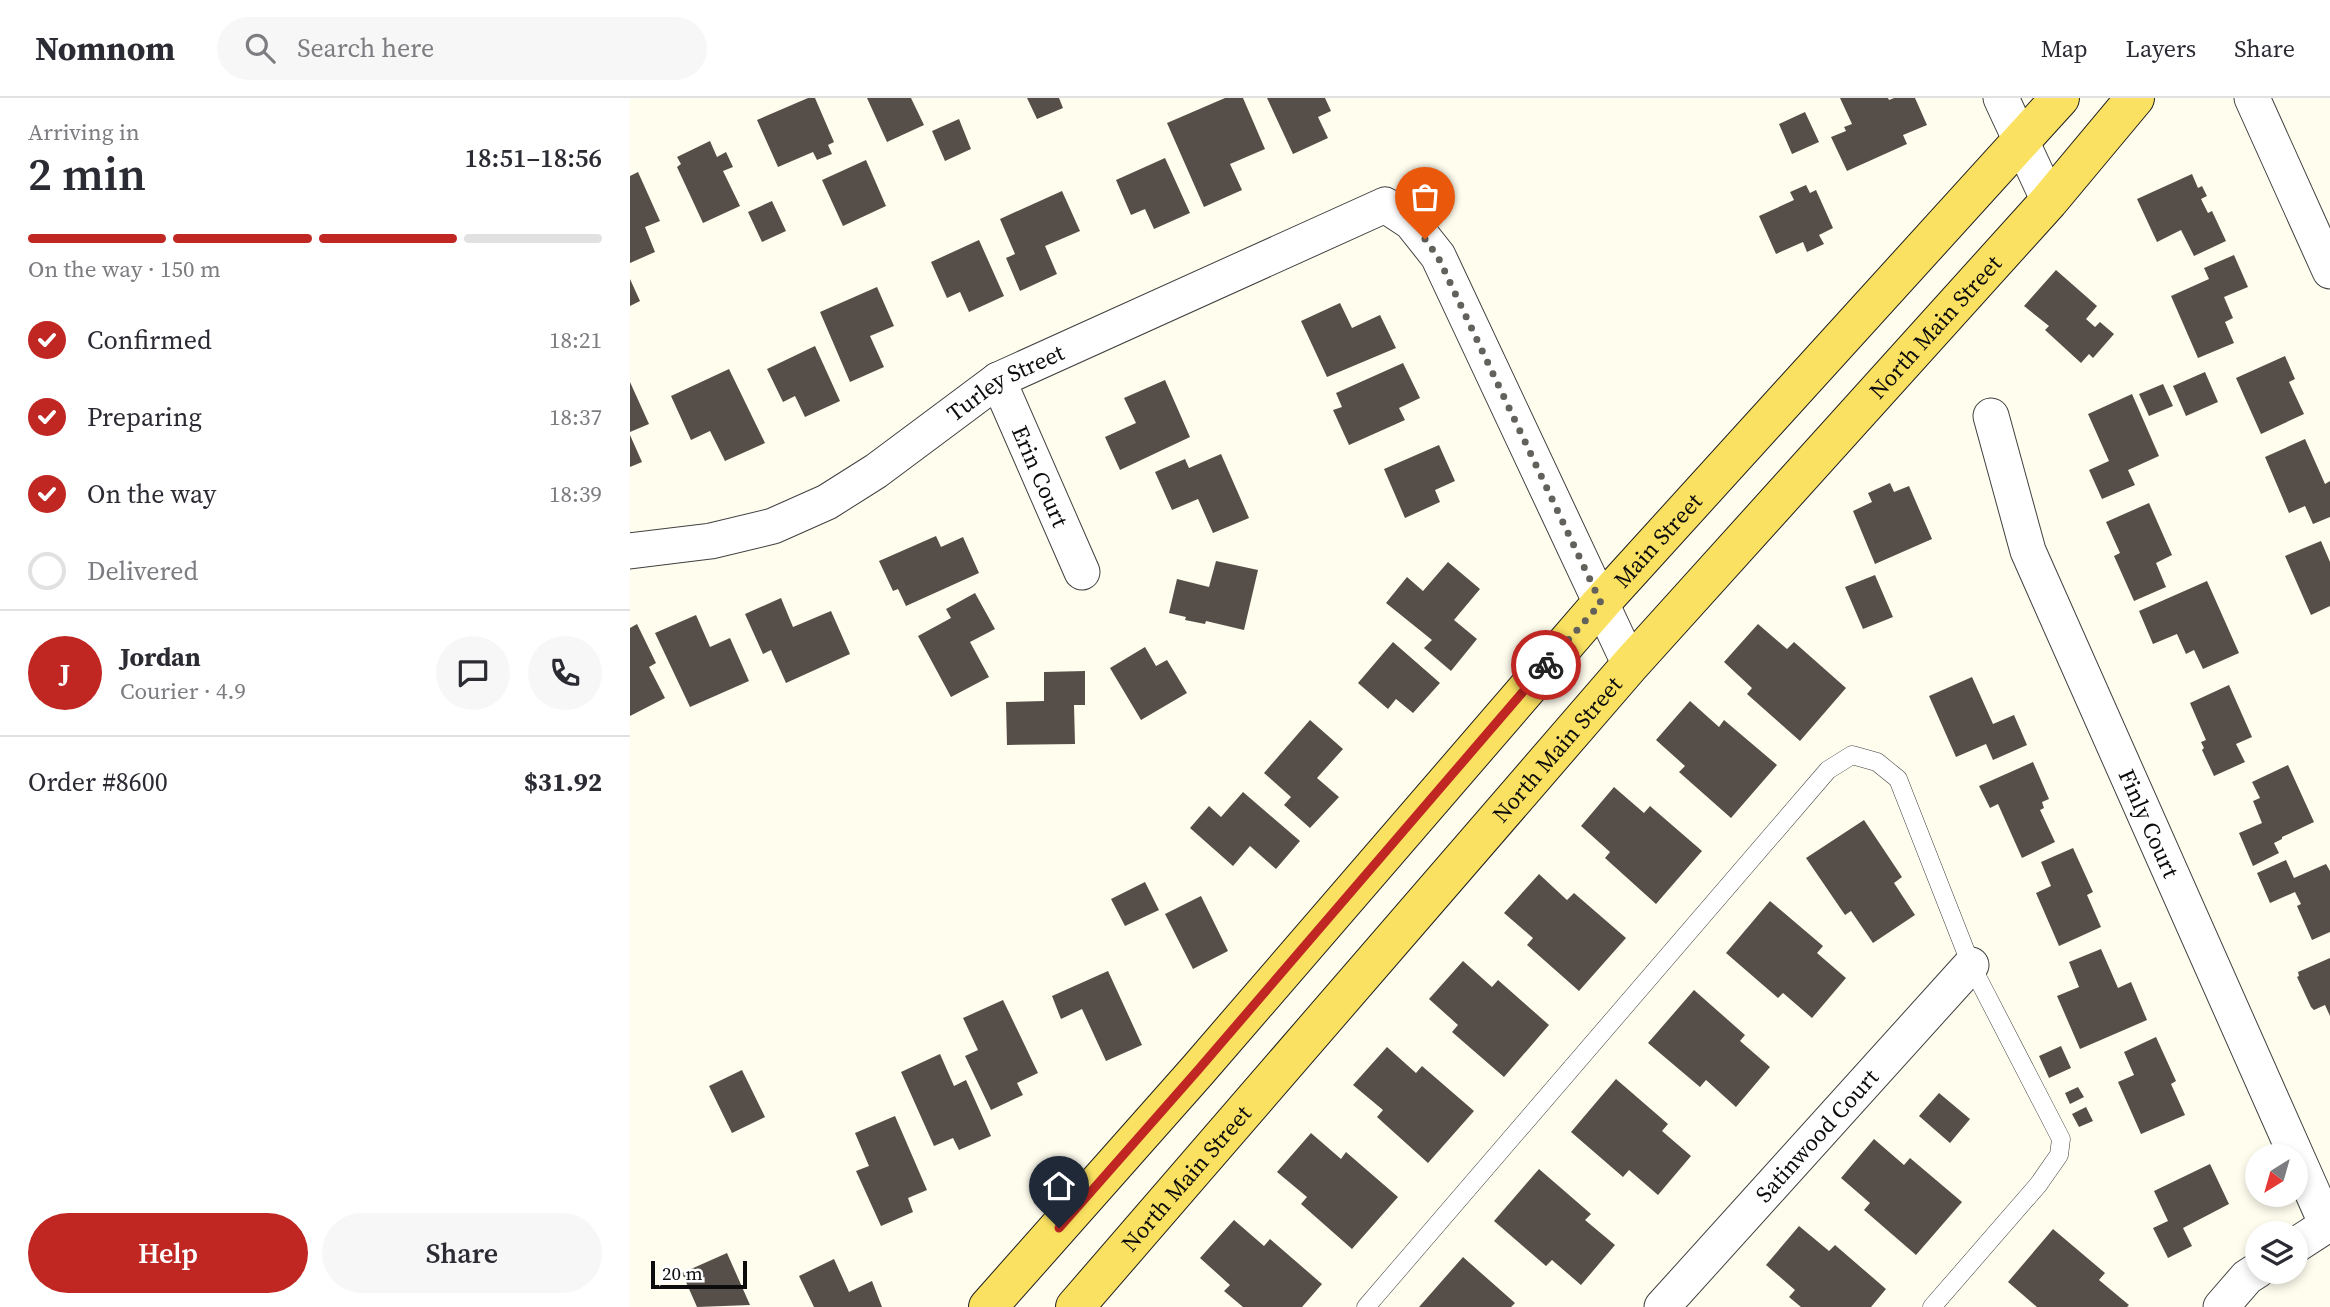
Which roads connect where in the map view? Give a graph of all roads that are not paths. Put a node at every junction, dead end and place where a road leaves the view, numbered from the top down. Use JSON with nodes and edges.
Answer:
{"nodes":[{"id":1,"x":2001,"y":98,"type":"edge"},
{"id":2,"x":2060,"y":98,"type":"edge"},
{"id":3,"x":2135,"y":98,"type":"edge"},
{"id":4,"x":2252,"y":98,"type":"edge"},
{"id":5,"x":2022,"y":142,"type":"junction"},
{"id":6,"x":2049,"y":201,"type":"junction"},
{"id":7,"x":2330,"y":271,"type":"edge"},
{"id":8,"x":998,"y":380,"type":"junction"},
{"id":9,"x":1991,"y":416,"type":"dead end"},
{"id":10,"x":630,"y":551,"type":"edge"},
{"id":11,"x":1082,"y":572,"type":"dead end"},
{"id":12,"x":1601,"y":603,"type":"junction"},
{"id":13,"x":1630,"y":665,"type":"junction"},
{"id":14,"x":1971,"y":965,"type":"junction"},
{"id":15,"x":2329,"y":1224,"type":"edge"},
{"id":16,"x":2308,"y":1237,"type":"edge"},
{"id":17,"x":2245,"y":1279,"type":"edge"},
{"id":18,"x":988,"y":1307,"type":"edge"},
{"id":19,"x":1076,"y":1307,"type":"edge"},
{"id":20,"x":1366,"y":1307,"type":"edge"},
{"id":21,"x":1662,"y":1307,"type":"edge"},
{"id":22,"x":1932,"y":1307,"type":"edge"},
{"id":23,"x":2221,"y":1307,"type":"edge"}],
"edges":[{"from":1,"to":5,"type":"street"},
{"from":2,"to":5,"type":"main road","name":"Main Street"},
{"from":3,"to":6,"type":"main road"},
{"from":4,"to":7,"type":"street"},
{"from":5,"to":6,"type":"street"},
{"from":5,"to":12,"type":"main road","name":"Main Street"},
{"from":6,"to":13,"type":"main road","name":"North Main Street"},
{"from":8,"to":10,"type":"street","name":"Turley Street"},
{"from":8,"to":11,"type":"street","name":"Erin Court"},
{"from":8,"to":12,"type":"street","name":"Turley Street"},
{"from":9,"to":15,"type":"street","name":"Finly Court"},
{"from":12,"to":13,"type":"street"},
{"from":12,"to":18,"type":"main road","name":"Main Street"},
{"from":13,"to":19,"type":"main road","name":"North Main Street"},
{"from":14,"to":20,"type":"lane"},
{"from":14,"to":21,"type":"street","name":"Satinwood Court"},
{"from":14,"to":22,"type":"lane"},
{"from":15,"to":16,"type":"street"},
{"from":17,"to":23,"type":"street"}]}
